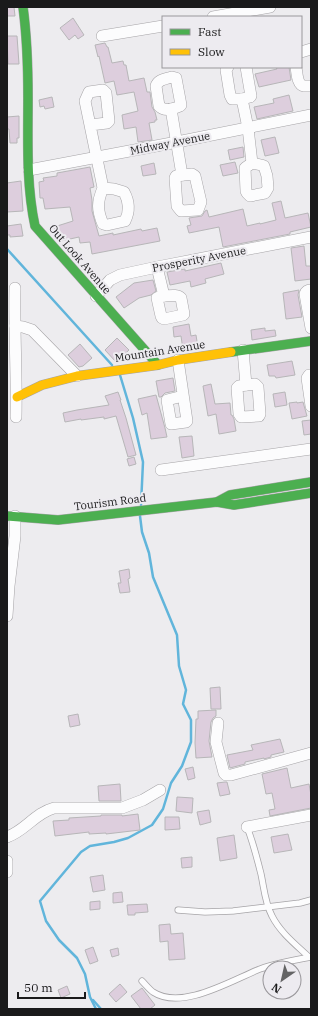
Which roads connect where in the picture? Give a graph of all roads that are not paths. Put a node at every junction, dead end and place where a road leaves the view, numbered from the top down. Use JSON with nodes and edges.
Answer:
{"nodes":[{"id":1,"x":23,"y":7,"type":"edge"},
{"id":2,"x":270,"y":7,"type":"edge"},
{"id":3,"x":219,"y":16,"type":"edge"},
{"id":4,"x":162,"y":26,"type":"edge"},
{"id":5,"x":102,"y":36,"type":"dead end"},
{"id":6,"x":227,"y":68,"type":"edge"},
{"id":7,"x":246,"y":68,"type":"edge"},
{"id":8,"x":296,"y":68,"type":"edge"},
{"id":9,"x":311,"y":86,"type":"edge"},
{"id":10,"x":242,"y":99,"type":"junction"},
{"id":11,"x":171,"y":109,"type":"dead end"},
{"id":12,"x":311,"y":115,"type":"edge"},
{"id":13,"x":90,"y":125,"type":"junction"},
{"id":14,"x":248,"y":128,"type":"junction"},
{"id":15,"x":177,"y":142,"type":"junction"},
{"id":16,"x":96,"y":158,"type":"junction"},
{"id":17,"x":252,"y":163,"type":"dead end"},
{"id":18,"x":29,"y":170,"type":"junction"},
{"id":19,"x":182,"y":175,"type":"dead end"},
{"id":20,"x":103,"y":188,"type":"junction"},
{"id":21,"x":311,"y":237,"type":"edge"},
{"id":22,"x":156,"y":267,"type":"junction"},
{"id":23,"x":15,"y":288,"type":"dead end"},
{"id":24,"x":308,"y":292,"type":"edge"},
{"id":25,"x":96,"y":296,"type":"junction"},
{"id":26,"x":164,"y":296,"type":"dead end"},
{"id":27,"x":309,"y":311,"type":"edge"},
{"id":28,"x":14,"y":326,"type":"junction"},
{"id":29,"x":311,"y":328,"type":"edge"},
{"id":30,"x":311,"y":341,"type":"edge"},
{"id":31,"x":243,"y":350,"type":"junction"},
{"id":32,"x":178,"y":360,"type":"junction"},
{"id":33,"x":158,"y":365,"type":"junction"},
{"id":34,"x":311,"y":375,"type":"edge"},
{"id":35,"x":77,"y":376,"type":"junction"},
{"id":36,"x":246,"y":385,"type":"dead end"},
{"id":37,"x":183,"y":396,"type":"junction"},
{"id":38,"x":16,"y":397,"type":"junction"},
{"id":39,"x":311,"y":406,"type":"edge"},
{"id":40,"x":16,"y":417,"type":"dead end"},
{"id":41,"x":311,"y":449,"type":"edge"},
{"id":42,"x":161,"y":470,"type":"dead end"},
{"id":43,"x":311,"y":482,"type":"edge"},
{"id":44,"x":311,"y":493,"type":"edge"},
{"id":45,"x":217,"y":502,"type":"junction"},
{"id":46,"x":11,"y":516,"type":"edge"},
{"id":47,"x":7,"y":616,"type":"edge"},
{"id":48,"x":218,"y":723,"type":"dead end"},
{"id":49,"x":311,"y":753,"type":"edge"},
{"id":50,"x":160,"y":790,"type":"dead end"},
{"id":51,"x":311,"y":815,"type":"edge"},
{"id":52,"x":247,"y":826,"type":"joint"},
{"id":53,"x":7,"y":838,"type":"edge"},
{"id":54,"x":7,"y":861,"type":"edge"},
{"id":55,"x":7,"y":872,"type":"edge"},
{"id":56,"x":311,"y":900,"type":"edge"},
{"id":57,"x":267,"y":906,"type":"junction"},
{"id":58,"x":178,"y":910,"type":"dead end"},
{"id":59,"x":310,"y":957,"type":"edge"},
{"id":60,"x":142,"y":981,"type":"dead end"}],
"edges":[{"from":1,"to":18,"type":"street","name":"Out Look Avenue"},
{"from":2,"to":3,"type":"street"},
{"from":4,"to":5,"type":"street"},
{"from":6,"to":10,"type":"street"},
{"from":7,"to":10,"type":"street"},
{"from":8,"to":9,"type":"street"},
{"from":10,"to":14,"type":"street"},
{"from":11,"to":15,"type":"street"},
{"from":12,"to":14,"type":"street","name":"Midway Avenue"},
{"from":13,"to":13,"type":"street"},
{"from":13,"to":16,"type":"street"},
{"from":14,"to":15,"type":"street","name":"Midway Avenue"},
{"from":14,"to":17,"type":"street"},
{"from":15,"to":16,"type":"street","name":"Midway Avenue"},
{"from":15,"to":19,"type":"street"},
{"from":16,"to":18,"type":"street","name":"Midway Avenue"},
{"from":16,"to":20,"type":"street"},
{"from":18,"to":25,"type":"street","name":"Out Look Avenue"},
{"from":20,"to":20,"type":"street"},
{"from":21,"to":22,"type":"street","name":"Prosperity Avenue"},
{"from":22,"to":25,"type":"street","name":"Prosperity Avenue"},
{"from":22,"to":26,"type":"street"},
{"from":23,"to":28,"type":"street"},
{"from":24,"to":27,"type":"street"},
{"from":25,"to":33,"type":"street","name":"Out Look Avenue"},
{"from":27,"to":29,"type":"street"},
{"from":28,"to":35,"type":"street"},
{"from":28,"to":38,"type":"street"},
{"from":30,"to":31,"type":"street","name":"Mountain Avenue"},
{"from":31,"to":32,"type":"street","name":"Mountain Avenue"},
{"from":31,"to":36,"type":"street"},
{"from":32,"to":33,"type":"street","name":"Mountain Avenue"},
{"from":32,"to":37,"type":"street"},
{"from":33,"to":35,"type":"street","name":"Mountain Avenue"},
{"from":34,"to":39,"type":"street"},
{"from":35,"to":38,"type":"street","name":"Mountain Avenue"},
{"from":37,"to":37,"type":"street"},
{"from":38,"to":40,"type":"street"},
{"from":41,"to":42,"type":"street"},
{"from":43,"to":45,"type":"street","name":"Tourism Road"},
{"from":44,"to":45,"type":"street","name":"Tourism Road"},
{"from":45,"to":46,"type":"street","name":"Tourism Road"},
{"from":46,"to":47,"type":"street"},
{"from":48,"to":49,"type":"street"},
{"from":50,"to":53,"type":"street"},
{"from":51,"to":52,"type":"street"},
{"from":52,"to":57,"type":"lane"},
{"from":54,"to":55,"type":"street"},
{"from":56,"to":57,"type":"lane"},
{"from":57,"to":58,"type":"lane"},
{"from":57,"to":59,"type":"lane"},
{"from":59,"to":60,"type":"lane"}]}
